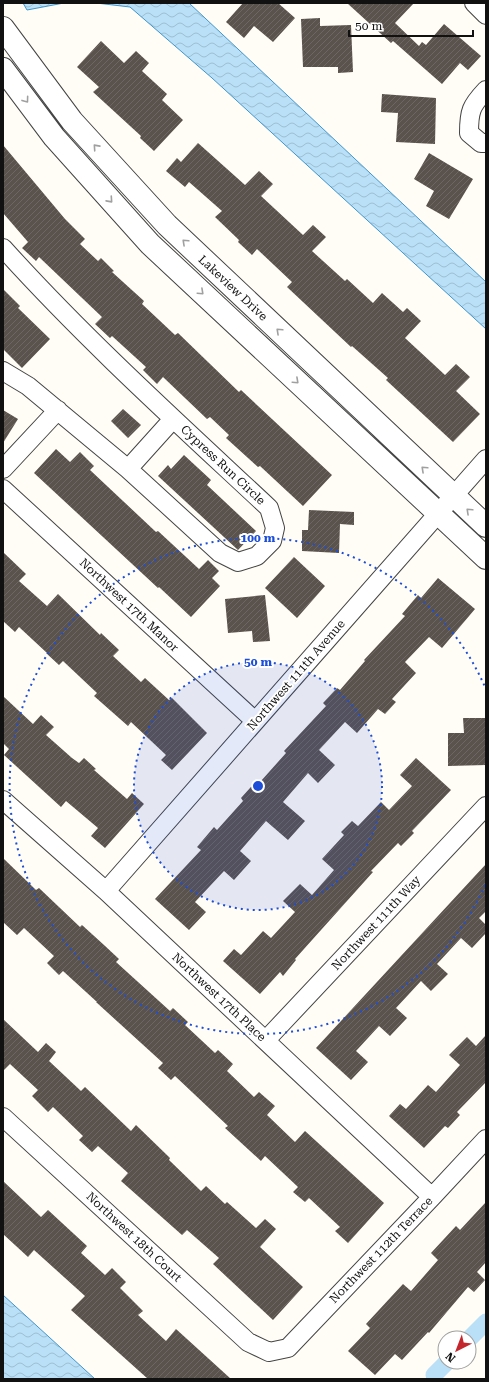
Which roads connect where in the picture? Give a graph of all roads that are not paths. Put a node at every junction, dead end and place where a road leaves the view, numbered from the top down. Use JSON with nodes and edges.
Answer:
{"nodes":[{"id":1,"x":474,"y":3,"type":"edge"},
{"id":2,"x":486,"y":15,"type":"edge"},
{"id":3,"x":3,"y":28,"type":"edge"},
{"id":4,"x":3,"y":69,"type":"edge"},
{"id":5,"x":486,"y":90,"type":"edge"},
{"id":6,"x":486,"y":143,"type":"edge"},
{"id":7,"x":3,"y":248,"type":"edge"},
{"id":8,"x":3,"y":371,"type":"edge"},
{"id":9,"x":58,"y":410,"type":"junction"},
{"id":10,"x":173,"y":419,"type":"junction"},
{"id":11,"x":486,"y":459,"type":"edge"},
{"id":12,"x":128,"y":469,"type":"junction"},
{"id":13,"x":3,"y":470,"type":"edge"},
{"id":14,"x":3,"y":489,"type":"edge"},
{"id":15,"x":453,"y":496,"type":"junction"},
{"id":16,"x":438,"y":514,"type":"junction"},
{"id":17,"x":486,"y":526,"type":"edge"},
{"id":18,"x":486,"y":558,"type":"edge"},
{"id":19,"x":255,"y":721,"type":"junction"},
{"id":20,"x":3,"y":800,"type":"edge"},
{"id":21,"x":486,"y":806,"type":"edge"},
{"id":22,"x":106,"y":891,"type":"junction"},
{"id":23,"x":266,"y":1040,"type":"junction"},
{"id":24,"x":3,"y":1116,"type":"edge"},
{"id":25,"x":486,"y":1139,"type":"edge"},
{"id":26,"x":432,"y":1197,"type":"junction"},
{"id":27,"x":269,"y":1352,"type":"joint"}],
"edges":[{"from":1,"to":2,"type":"street"},
{"from":15,"to":3,"type":"street","name":"Lakeview Drive","one_way":true},
{"from":4,"to":16,"type":"street","name":"Lakeview Drive","one_way":true},
{"from":5,"to":6,"type":"street"},
{"from":7,"to":10,"type":"street","name":"Cypress Run Circle"},
{"from":8,"to":9,"type":"street","name":"Cypress Run Circle"},
{"from":9,"to":12,"type":"street","name":"Cypress Run Circle"},
{"from":9,"to":13,"type":"street"},
{"from":10,"to":12,"type":"street","name":"Cypress Run Circle"},
{"from":10,"to":12,"type":"street","name":"Cypress Run Circle"},
{"from":11,"to":15,"type":"street","name":"Northwest 111th Avenue"},
{"from":14,"to":19,"type":"street","name":"Northwest 17th Manor"},
{"from":15,"to":16,"type":"street","name":"Northwest 111th Avenue"},
{"from":17,"to":15,"type":"street","name":"Lakeview Drive","one_way":true},
{"from":16,"to":18,"type":"street","name":"Lakeview Drive"},
{"from":16,"to":19,"type":"street","name":"Northwest 111th Avenue"},
{"from":19,"to":22,"type":"street","name":"Northwest 111th Avenue"},
{"from":20,"to":22,"type":"street","name":"Northwest 17th Place"},
{"from":21,"to":23,"type":"street","name":"Northwest 111th Way"},
{"from":22,"to":23,"type":"street","name":"Northwest 17th Place"},
{"from":23,"to":26,"type":"street","name":"Northwest 17th Place"},
{"from":24,"to":27,"type":"street","name":"Northwest 18th Court"},
{"from":25,"to":26,"type":"street","name":"Northwest 112th Terrace"},
{"from":26,"to":27,"type":"street","name":"Northwest 112th Terrace"}]}
